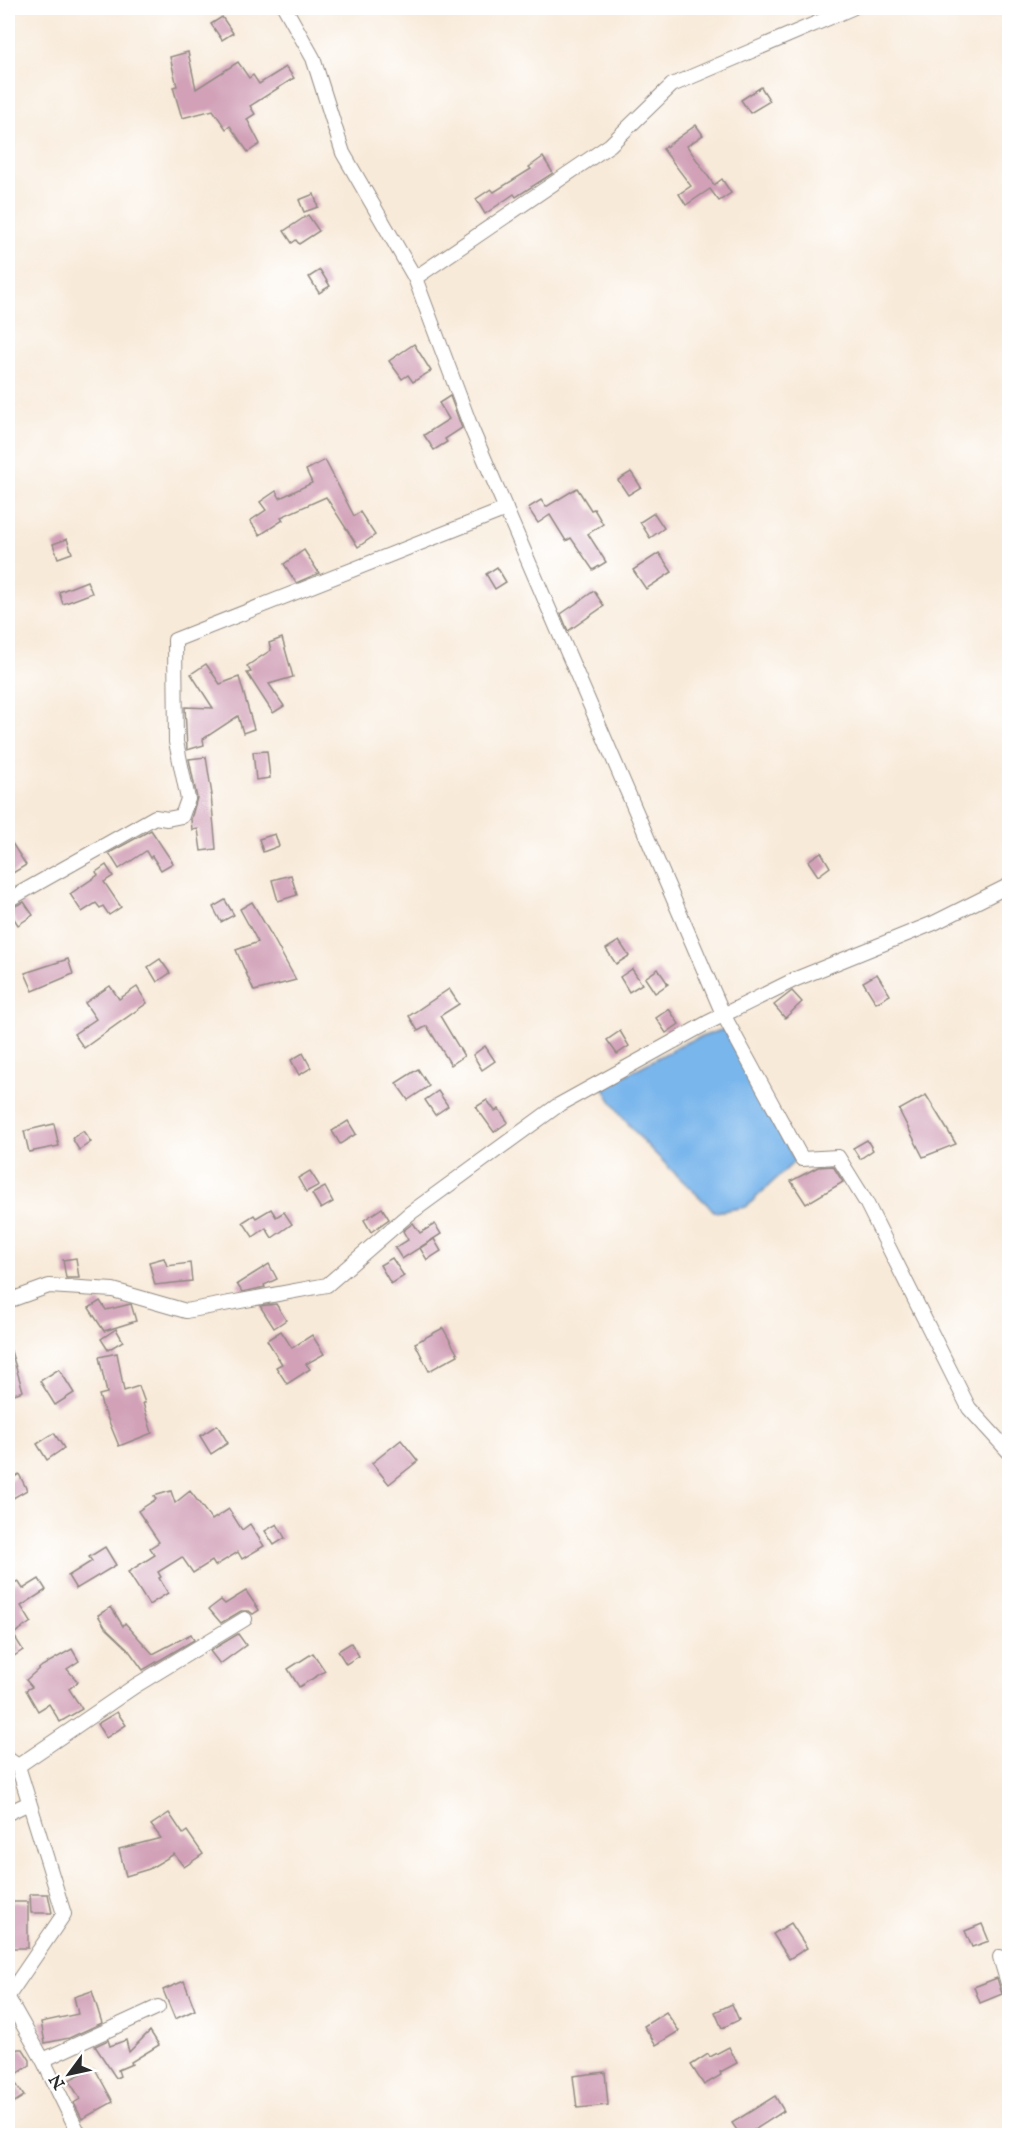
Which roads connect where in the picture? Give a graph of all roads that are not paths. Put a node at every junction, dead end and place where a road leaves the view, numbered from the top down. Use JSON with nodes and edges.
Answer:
{"nodes":[{"id":1,"x":285,"y":8,"type":"edge"},
{"id":2,"x":852,"y":8,"type":"edge"},
{"id":3,"x":415,"y":278,"type":"junction"},
{"id":4,"x":506,"y":509,"type":"junction"},
{"id":5,"x":1010,"y":885,"type":"edge"},
{"id":6,"x":8,"y":900,"type":"edge"},
{"id":7,"x":723,"y":1014,"type":"junction"},
{"id":8,"x":8,"y":1301,"type":"edge"},
{"id":9,"x":1010,"y":1453,"type":"edge"},
{"id":10,"x":245,"y":1619,"type":"dead end"},
{"id":11,"x":13,"y":1763,"type":"edge"},
{"id":12,"x":29,"y":1803,"type":"junction"},
{"id":13,"x":8,"y":1813,"type":"edge"},
{"id":14,"x":999,"y":1957,"type":"dead end"},
{"id":15,"x":1010,"y":1990,"type":"edge"},
{"id":16,"x":8,"y":1997,"type":"edge"},
{"id":17,"x":158,"y":2007,"type":"dead end"},
{"id":18,"x":43,"y":2060,"type":"junction"},
{"id":19,"x":80,"y":2136,"type":"edge"}],
"edges":[{"from":1,"to":3,"type":"street"},
{"from":2,"to":3,"type":"street"},
{"from":3,"to":4,"type":"street"},
{"from":4,"to":6,"type":"street"},
{"from":4,"to":7,"type":"street"},
{"from":5,"to":7,"type":"street"},
{"from":7,"to":8,"type":"street"},
{"from":7,"to":9,"type":"street"},
{"from":10,"to":11,"type":"street"},
{"from":11,"to":12,"type":"street"},
{"from":12,"to":13,"type":"street"},
{"from":12,"to":16,"type":"street"},
{"from":14,"to":15,"type":"street"},
{"from":16,"to":18,"type":"street"},
{"from":17,"to":18,"type":"street"},
{"from":18,"to":19,"type":"street"}]}
